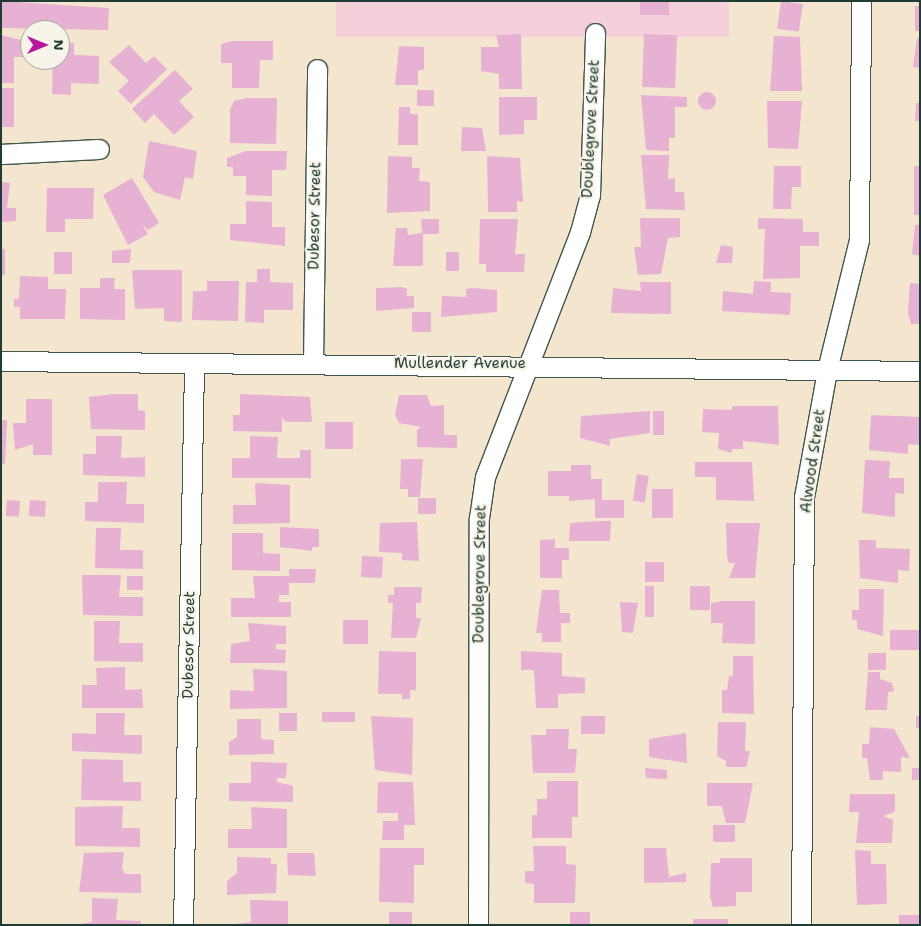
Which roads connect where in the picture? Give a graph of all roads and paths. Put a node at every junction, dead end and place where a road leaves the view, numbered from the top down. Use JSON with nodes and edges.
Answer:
{"nodes":[{"id":1,"x":861,"y":1,"type":"edge"},
{"id":2,"x":595,"y":33,"type":"dead end"},
{"id":3,"x":317,"y":69,"type":"dead end"},
{"id":4,"x":99,"y":149,"type":"dead end"},
{"id":5,"x":1,"y":154,"type":"edge"},
{"id":6,"x":1,"y":361,"type":"edge"},
{"id":7,"x":313,"y":363,"type":"junction"},
{"id":8,"x":525,"y":365,"type":"junction"},
{"id":9,"x":194,"y":366,"type":"junction"},
{"id":10,"x":827,"y":370,"type":"junction"},
{"id":11,"x":920,"y":371,"type":"edge"},
{"id":12,"x":183,"y":925,"type":"edge"},
{"id":13,"x":478,"y":925,"type":"edge"},
{"id":14,"x":801,"y":925,"type":"edge"}],
"edges":[{"from":1,"to":10,"type":"street","name":"Alwood Street"},
{"from":2,"to":8,"type":"street","name":"Doublegrove Street"},
{"from":3,"to":7,"type":"street","name":"Dubesor Street"},
{"from":4,"to":5,"type":"street"},
{"from":6,"to":9,"type":"street","name":"Mullender Avenue"},
{"from":7,"to":8,"type":"street","name":"Mullender Avenue"},
{"from":7,"to":9,"type":"street","name":"Mullender Avenue"},
{"from":8,"to":10,"type":"street","name":"Mullender Avenue"},
{"from":8,"to":13,"type":"street","name":"Doublegrove Street"},
{"from":9,"to":12,"type":"street","name":"Dubesor Street"},
{"from":10,"to":11,"type":"street","name":"Mullender Avenue"},
{"from":10,"to":14,"type":"street","name":"Alwood Street"}]}
